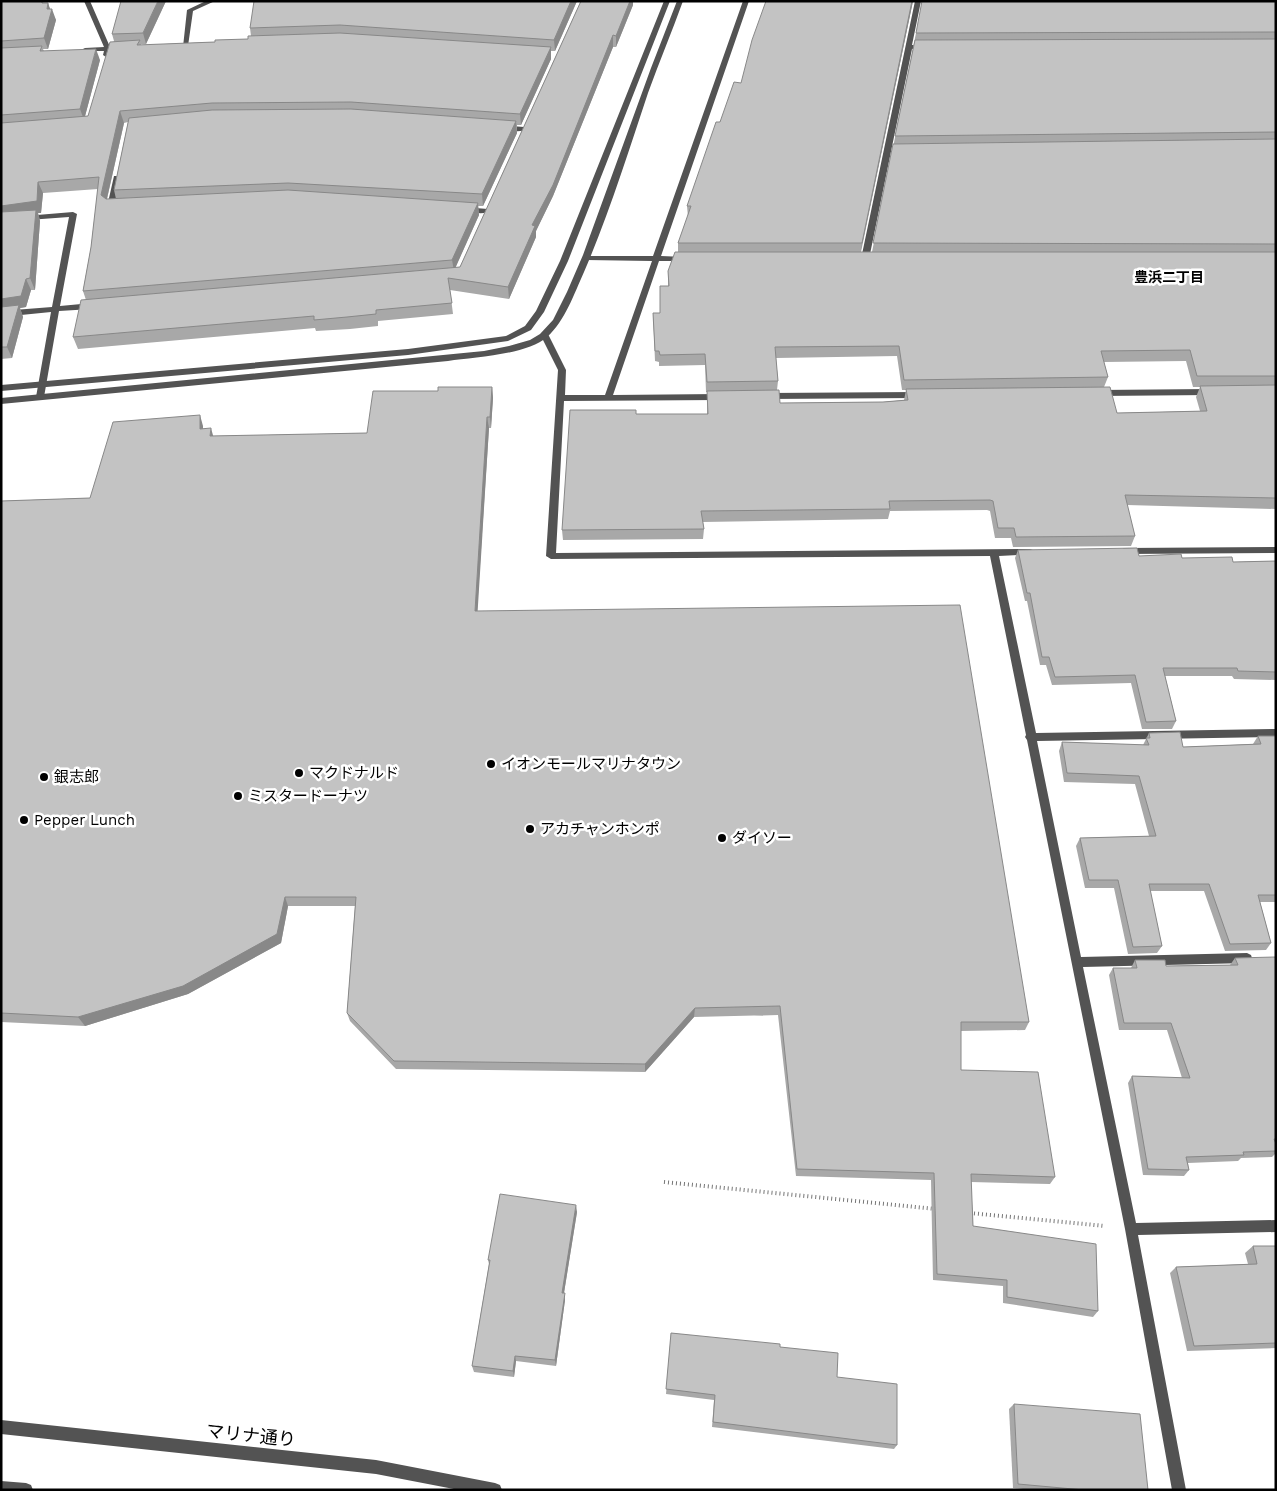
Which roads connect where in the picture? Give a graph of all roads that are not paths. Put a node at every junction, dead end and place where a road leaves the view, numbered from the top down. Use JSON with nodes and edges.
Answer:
{"nodes":[{"id":1,"x":87,"y":1,"type":"edge"},
{"id":2,"x":212,"y":1,"type":"edge"},
{"id":3,"x":667,"y":1,"type":"edge"},
{"id":4,"x":680,"y":1,"type":"edge"},
{"id":5,"x":746,"y":1,"type":"edge"},
{"id":6,"x":918,"y":1,"type":"edge"},
{"id":7,"x":175,"y":46,"type":"edge"},
{"id":8,"x":185,"y":46,"type":"junction"},
{"id":9,"x":194,"y":46,"type":"edge"},
{"id":10,"x":938,"y":47,"type":"edge"},
{"id":11,"x":127,"y":48,"type":"edge"},
{"id":12,"x":908,"y":48,"type":"junction"},
{"id":13,"x":108,"y":49,"type":"junction"},
{"id":14,"x":79,"y":51,"type":"edge"},
{"id":15,"x":103,"y":68,"type":"edge"},
{"id":16,"x":528,"y":120,"type":"edge"},
{"id":17,"x":496,"y":127,"type":"edge"},
{"id":18,"x":524,"y":129,"type":"junction"},
{"id":19,"x":521,"y":137,"type":"edge"},
{"id":20,"x":897,"y":150,"type":"edge"},
{"id":21,"x":887,"y":151,"type":"junction"},
{"id":22,"x":118,"y":171,"type":"edge"},
{"id":23,"x":491,"y":203,"type":"edge"},
{"id":24,"x":120,"y":206,"type":"edge"},
{"id":25,"x":453,"y":208,"type":"edge"},
{"id":26,"x":488,"y":211,"type":"junction"},
{"id":27,"x":484,"y":219,"type":"edge"},
{"id":28,"x":1,"y":220,"type":"edge"},
{"id":29,"x":586,"y":258,"type":"junction"},
{"id":30,"x":656,"y":259,"type":"junction"},
{"id":31,"x":696,"y":259,"type":"edge"},
{"id":32,"x":855,"y":259,"type":"edge"},
{"id":33,"x":865,"y":259,"type":"junction"},
{"id":34,"x":875,"y":259,"type":"edge"},
{"id":35,"x":104,"y":305,"type":"edge"},
{"id":36,"x":55,"y":310,"type":"junction"},
{"id":37,"x":1,"y":314,"type":"edge"},
{"id":38,"x":545,"y":336,"type":"junction"},
{"id":39,"x":43,"y":384,"type":"junction"},
{"id":40,"x":1,"y":388,"type":"edge"},
{"id":41,"x":1216,"y":392,"type":"edge"},
{"id":42,"x":1086,"y":393,"type":"edge"},
{"id":43,"x":927,"y":395,"type":"edge"},
{"id":44,"x":758,"y":396,"type":"edge"},
{"id":45,"x":40,"y":397,"type":"junction"},
{"id":46,"x":728,"y":397,"type":"edge"},
{"id":47,"x":560,"y":398,"type":"junction"},
{"id":48,"x":608,"y":398,"type":"junction"},
{"id":49,"x":1,"y":401,"type":"edge"},
{"id":50,"x":1276,"y":550,"type":"edge"},
{"id":51,"x":1117,"y":551,"type":"edge"},
{"id":52,"x":994,"y":552,"type":"junction"},
{"id":53,"x":1038,"y":552,"type":"edge"},
{"id":54,"x":1276,"y":734,"type":"edge"},
{"id":55,"x":1030,"y":737,"type":"junction"},
{"id":56,"x":1257,"y":958,"type":"edge"},
{"id":57,"x":1076,"y":962,"type":"junction"},
{"id":58,"x":1276,"y":1226,"type":"edge"},
{"id":59,"x":1131,"y":1229,"type":"junction"},
{"id":60,"x":1,"y":1427,"type":"edge"},
{"id":61,"x":1,"y":1488,"type":"edge"},
{"id":62,"x":26,"y":1490,"type":"edge"},
{"id":63,"x":495,"y":1490,"type":"edge"},
{"id":64,"x":1179,"y":1490,"type":"edge"}],
"edges":[{"from":1,"to":13,"type":"street"},
{"from":2,"to":8,"type":"street"},
{"from":3,"to":39,"type":"street"},
{"from":4,"to":29,"type":"street"},
{"from":5,"to":30,"type":"street"},
{"from":6,"to":12,"type":"street"},
{"from":7,"to":8,"type":"street"},
{"from":8,"to":9,"type":"street"},
{"from":10,"to":12,"type":"street"},
{"from":11,"to":13,"type":"street"},
{"from":12,"to":21,"type":"street"},
{"from":13,"to":14,"type":"street"},
{"from":13,"to":15,"type":"street"},
{"from":16,"to":18,"type":"street"},
{"from":17,"to":18,"type":"street"},
{"from":18,"to":19,"type":"street"},
{"from":20,"to":21,"type":"street"},
{"from":21,"to":33,"type":"street"},
{"from":22,"to":24,"type":"street"},
{"from":23,"to":26,"type":"street"},
{"from":25,"to":26,"type":"street"},
{"from":26,"to":27,"type":"street"},
{"from":28,"to":36,"type":"street"},
{"from":29,"to":30,"type":"street"},
{"from":29,"to":38,"type":"street"},
{"from":30,"to":31,"type":"street"},
{"from":30,"to":48,"type":"street"},
{"from":32,"to":33,"type":"street"},
{"from":33,"to":34,"type":"street"},
{"from":35,"to":36,"type":"street"},
{"from":36,"to":37,"type":"street"},
{"from":36,"to":39,"type":"street"},
{"from":38,"to":45,"type":"street"},
{"from":38,"to":47,"type":"street"},
{"from":39,"to":40,"type":"street"},
{"from":39,"to":45,"type":"street"},
{"from":41,"to":42,"type":"street"},
{"from":43,"to":44,"type":"street"},
{"from":45,"to":49,"type":"street"},
{"from":46,"to":48,"type":"street"},
{"from":47,"to":48,"type":"street"},
{"from":47,"to":52,"type":"street"},
{"from":50,"to":51,"type":"street"},
{"from":52,"to":53,"type":"street"},
{"from":52,"to":55,"type":"street"},
{"from":54,"to":55,"type":"street"},
{"from":55,"to":57,"type":"street"},
{"from":56,"to":57,"type":"street"},
{"from":57,"to":59,"type":"street"},
{"from":58,"to":59,"type":"street"},
{"from":59,"to":64,"type":"street"},
{"from":60,"to":63,"type":"street","name":"マリナ通り"},
{"from":61,"to":62,"type":"street"}]}
